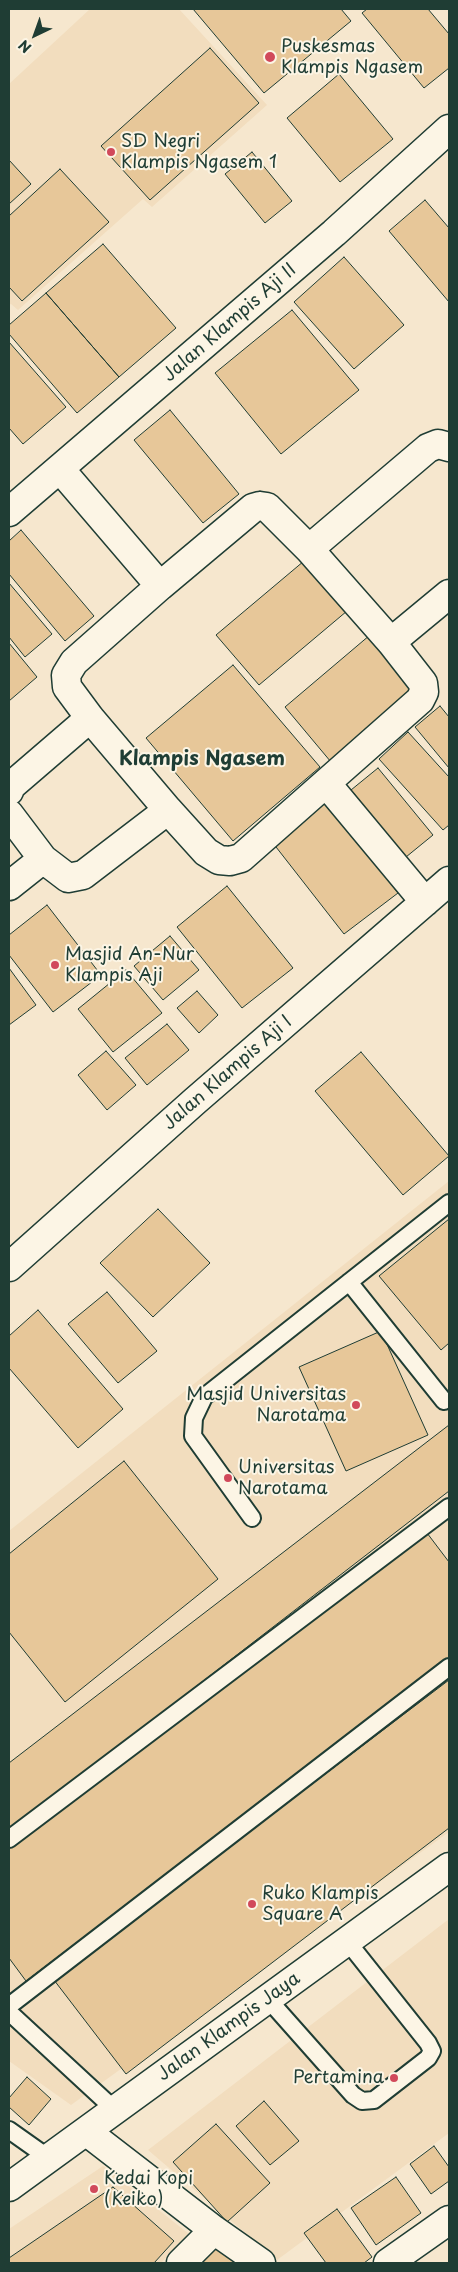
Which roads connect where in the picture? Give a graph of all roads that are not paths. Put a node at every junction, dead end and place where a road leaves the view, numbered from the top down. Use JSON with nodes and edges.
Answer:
{"nodes":[{"id":1,"x":449,"y":130,"type":"edge"},
{"id":2,"x":449,"y":447,"type":"edge"},
{"id":3,"x":60,"y":469,"type":"junction"},
{"id":4,"x":9,"y":512,"type":"edge"},
{"id":5,"x":309,"y":549,"type":"junction"},
{"id":6,"x":160,"y":586,"type":"junction"},
{"id":7,"x":449,"y":594,"type":"edge"},
{"id":8,"x":390,"y":642,"type":"junction"},
{"id":9,"x":90,"y":718,"type":"junction"},
{"id":10,"x":326,"y":782,"type":"junction"},
{"id":11,"x":9,"y":791,"type":"edge"},
{"id":12,"x":168,"y":810,"type":"junction"},
{"id":13,"x":9,"y":814,"type":"edge"},
{"id":14,"x":43,"y":859,"type":"junction"},
{"id":15,"x":449,"y":881,"type":"edge"},
{"id":16,"x":9,"y":886,"type":"edge"},
{"id":17,"x":425,"y":902,"type":"junction"},
{"id":18,"x":449,"y":1203,"type":"edge"},
{"id":19,"x":9,"y":1267,"type":"edge"},
{"id":20,"x":349,"y":1282,"type":"junction"},
{"id":21,"x":444,"y":1401,"type":"dead end"},
{"id":22,"x":449,"y":1507,"type":"edge"},
{"id":23,"x":252,"y":1518,"type":"dead end"},
{"id":24,"x":449,"y":1667,"type":"edge"},
{"id":25,"x":9,"y":1839,"type":"edge"},
{"id":26,"x":449,"y":1867,"type":"edge"},
{"id":27,"x":346,"y":1941,"type":"junction"},
{"id":28,"x":267,"y":1998,"type":"junction"},
{"id":29,"x":9,"y":2006,"type":"edge"},
{"id":30,"x":9,"y":2012,"type":"edge"},
{"id":31,"x":115,"y":2110,"type":"junction"},
{"id":32,"x":9,"y":2130,"type":"edge"},
{"id":33,"x":87,"y":2132,"type":"junction"},
{"id":34,"x":50,"y":2159,"type":"junction"},
{"id":35,"x":9,"y":2187,"type":"edge"},
{"id":36,"x":449,"y":2220,"type":"edge"},
{"id":37,"x":214,"y":2230,"type":"junction"},
{"id":38,"x":181,"y":2263,"type":"edge"},
{"id":39,"x":261,"y":2263,"type":"edge"},
{"id":40,"x":388,"y":2263,"type":"edge"}],
"edges":[{"from":1,"to":3,"type":"street","name":"Jalan Klampis Aji II"},
{"from":2,"to":5,"type":"street"},
{"from":3,"to":4,"type":"street","name":"Jalan Klampis Aji II"},
{"from":3,"to":6,"type":"street"},
{"from":5,"to":6,"type":"street"},
{"from":5,"to":8,"type":"street"},
{"from":6,"to":9,"type":"street"},
{"from":7,"to":8,"type":"street"},
{"from":8,"to":10,"type":"street"},
{"from":9,"to":11,"type":"street"},
{"from":9,"to":12,"type":"street"},
{"from":10,"to":12,"type":"street"},
{"from":10,"to":17,"type":"street"},
{"from":12,"to":14,"type":"street"},
{"from":13,"to":14,"type":"street"},
{"from":14,"to":16,"type":"street"},
{"from":15,"to":17,"type":"street","name":"Jalan Klampis Aji I"},
{"from":17,"to":19,"type":"street","name":"Jalan Klampis Aji I"},
{"from":18,"to":20,"type":"lane"},
{"from":20,"to":21,"type":"lane"},
{"from":20,"to":23,"type":"lane"},
{"from":22,"to":25,"type":"lane"},
{"from":24,"to":29,"type":"lane"},
{"from":26,"to":27,"type":"street","name":"Jalan Klampis Jaya"},
{"from":27,"to":28,"type":"street","name":"Jalan Klampis Jaya"},
{"from":27,"to":28,"type":"lane"},
{"from":28,"to":31,"type":"street","name":"Jalan Klampis Jaya"},
{"from":30,"to":31,"type":"lane"},
{"from":31,"to":33,"type":"street","name":"Jalan Klampis Jaya"},
{"from":32,"to":34,"type":"lane"},
{"from":33,"to":34,"type":"street","name":"Jalan Klampis Jaya"},
{"from":33,"to":37,"type":"street"},
{"from":34,"to":35,"type":"street","name":"Jalan Klampis Jaya"},
{"from":36,"to":40,"type":"street"},
{"from":37,"to":38,"type":"street"},
{"from":37,"to":39,"type":"street"}]}
